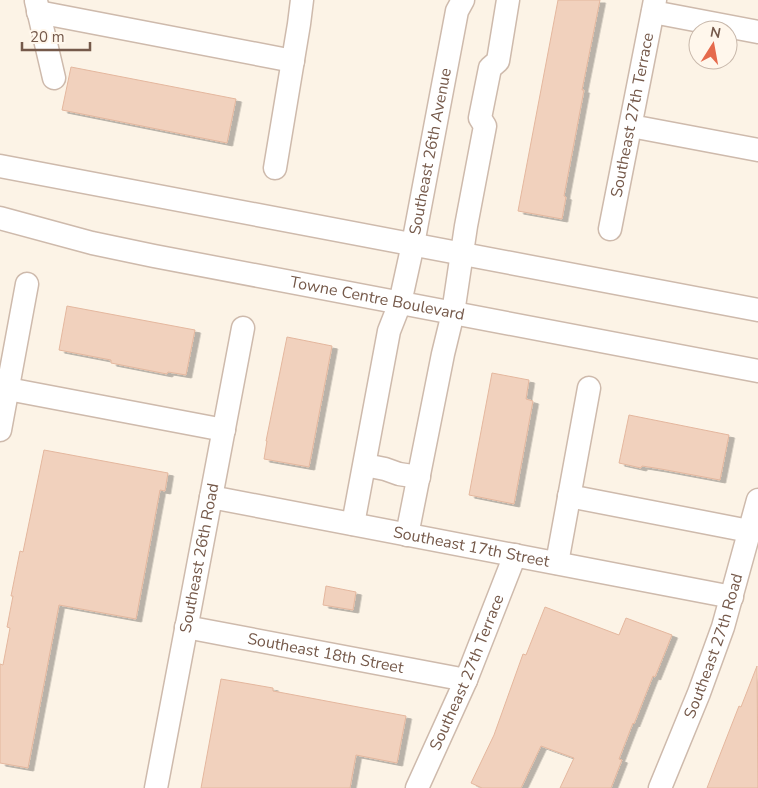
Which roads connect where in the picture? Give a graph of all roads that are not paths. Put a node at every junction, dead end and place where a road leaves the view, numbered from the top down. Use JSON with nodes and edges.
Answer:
{"nodes":[{"id":1,"x":302,"y":0,"type":"edge"},
{"id":2,"x":463,"y":0,"type":"edge"},
{"id":3,"x":508,"y":0,"type":"edge"},
{"id":4,"x":37,"y":6,"type":"edge"},
{"id":5,"x":654,"y":6,"type":"edge"},
{"id":6,"x":758,"y":32,"type":"edge"},
{"id":7,"x":293,"y":61,"type":"junction"},
{"id":8,"x":54,"y":78,"type":"dead end"},
{"id":9,"x":631,"y":126,"type":"junction"},
{"id":10,"x":758,"y":150,"type":"edge"},
{"id":11,"x":0,"y":166,"type":"edge"},
{"id":12,"x":275,"y":168,"type":"dead end"},
{"id":13,"x":0,"y":218,"type":"edge"},
{"id":14,"x":610,"y":230,"type":"dead end"},
{"id":15,"x":413,"y":244,"type":"junction"},
{"id":16,"x":462,"y":253,"type":"junction"},
{"id":17,"x":27,"y":284,"type":"dead end"},
{"id":18,"x":400,"y":303,"type":"junction"},
{"id":19,"x":758,"y":310,"type":"edge"},
{"id":20,"x":453,"y":313,"type":"junction"},
{"id":21,"x":243,"y":328,"type":"dead end"},
{"id":22,"x":758,"y":371,"type":"edge"},
{"id":23,"x":589,"y":388,"type":"dead end"},
{"id":24,"x":8,"y":389,"type":"junction"},
{"id":25,"x":0,"y":430,"type":"edge"},
{"id":26,"x":224,"y":430,"type":"junction"},
{"id":27,"x":365,"y":465,"type":"junction"},
{"id":28,"x":419,"y":477,"type":"junction"},
{"id":29,"x":569,"y":496,"type":"junction"},
{"id":30,"x":211,"y":497,"type":"junction"},
{"id":31,"x":758,"y":500,"type":"edge"},
{"id":32,"x":353,"y":524,"type":"junction"},
{"id":33,"x":749,"y":531,"type":"junction"},
{"id":34,"x":408,"y":535,"type":"junction"},
{"id":35,"x":515,"y":555,"type":"junction"},
{"id":36,"x":557,"y":564,"type":"junction"},
{"id":37,"x":732,"y":597,"type":"junction"},
{"id":38,"x":186,"y":627,"type":"junction"},
{"id":39,"x":466,"y":680,"type":"junction"},
{"id":40,"x":156,"y":788,"type":"edge"},
{"id":41,"x":417,"y":788,"type":"edge"},
{"id":42,"x":660,"y":788,"type":"edge"}],
"edges":[{"from":1,"to":7,"type":"street"},
{"from":2,"to":15,"type":"street","name":"Southeast 26th Avenue"},
{"from":3,"to":16,"type":"street"},
{"from":4,"to":7,"type":"street"},
{"from":4,"to":8,"type":"street"},
{"from":5,"to":6,"type":"street"},
{"from":5,"to":9,"type":"street","name":"Southeast 27th Terrace"},
{"from":7,"to":12,"type":"street"},
{"from":9,"to":10,"type":"street"},
{"from":9,"to":14,"type":"street","name":"Southeast 27th Terrace"},
{"from":11,"to":15,"type":"street"},
{"from":13,"to":18,"type":"street","name":"Towne Centre Boulevard"},
{"from":15,"to":16,"type":"street"},
{"from":15,"to":18,"type":"street","name":"Southeast 26th Avenue"},
{"from":16,"to":19,"type":"street"},
{"from":16,"to":20,"type":"street"},
{"from":17,"to":24,"type":"street"},
{"from":18,"to":20,"type":"street","name":"Towne Centre Boulevard"},
{"from":18,"to":27,"type":"street","name":"Southeast 26th Avenue"},
{"from":20,"to":22,"type":"street","name":"Towne Centre Boulevard"},
{"from":20,"to":28,"type":"street"},
{"from":21,"to":26,"type":"street","name":"Southeast 26th Road"},
{"from":23,"to":29,"type":"street"},
{"from":24,"to":25,"type":"street"},
{"from":24,"to":26,"type":"street"},
{"from":26,"to":30,"type":"street","name":"Southeast 26th Road"},
{"from":27,"to":28,"type":"street"},
{"from":27,"to":32,"type":"street","name":"Southeast 26th Avenue"},
{"from":28,"to":34,"type":"street"},
{"from":29,"to":33,"type":"street"},
{"from":29,"to":36,"type":"street"},
{"from":30,"to":32,"type":"street","name":"Southeast 17th Street"},
{"from":30,"to":38,"type":"street","name":"Southeast 26th Road"},
{"from":31,"to":33,"type":"street","name":"Southeast 27th Road"},
{"from":32,"to":34,"type":"street","name":"Southeast 17th Street"},
{"from":33,"to":37,"type":"street","name":"Southeast 27th Road"},
{"from":34,"to":35,"type":"street","name":"Southeast 17th Street"},
{"from":35,"to":36,"type":"street","name":"Southeast 17th Street"},
{"from":35,"to":39,"type":"street","name":"Southeast 27th Terrace"},
{"from":36,"to":37,"type":"street","name":"Southeast 17th Street"},
{"from":37,"to":42,"type":"street","name":"Southeast 27th Road"},
{"from":38,"to":39,"type":"street","name":"Southeast 18th Street"},
{"from":38,"to":40,"type":"street","name":"Southeast 26th Road"},
{"from":39,"to":41,"type":"street","name":"Southeast 27th Terrace"}]}
